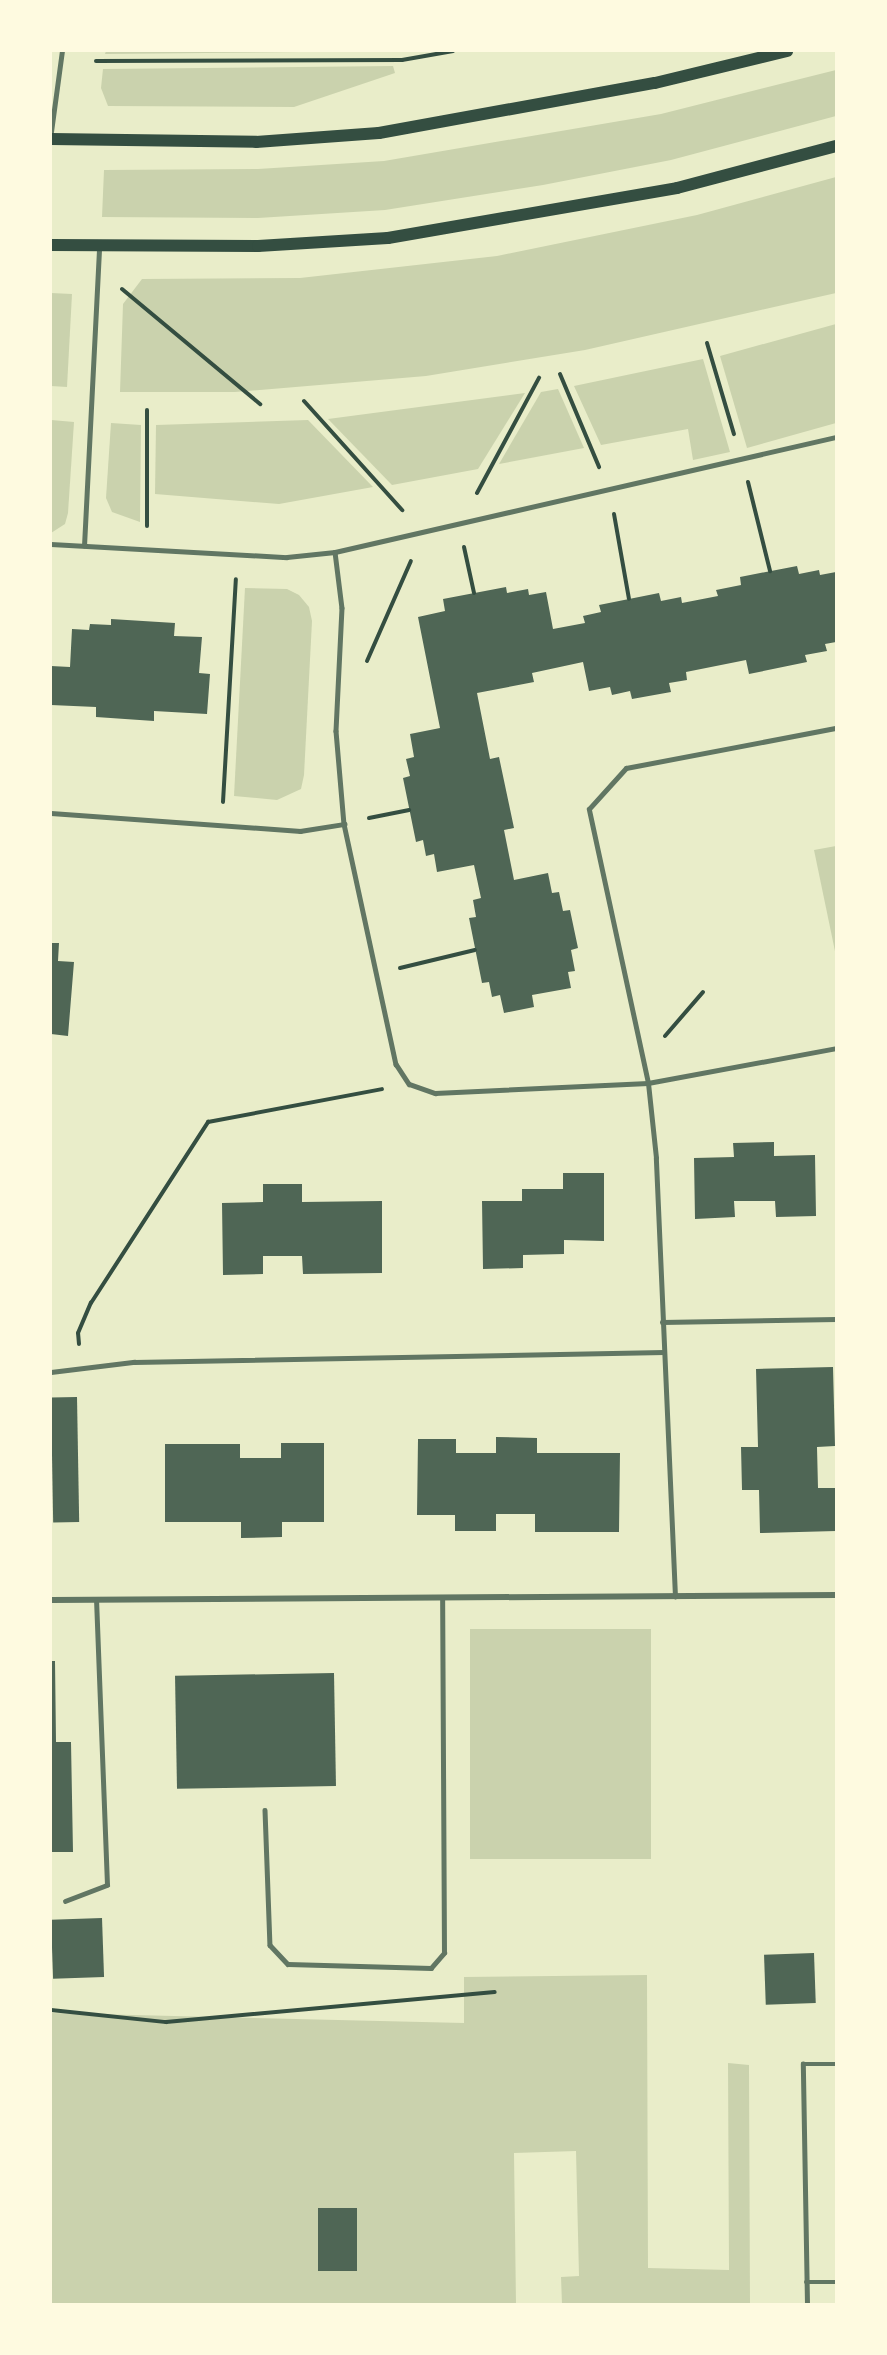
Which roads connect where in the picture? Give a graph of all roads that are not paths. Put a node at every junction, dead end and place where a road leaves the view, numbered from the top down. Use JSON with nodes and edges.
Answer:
{"nodes":[{"id":1,"x":62,"y":51,"type":"edge"},
{"id":2,"x":787,"y":51,"type":"edge"},
{"id":3,"x":51,"y":132,"type":"edge"},
{"id":4,"x":51,"y":139,"type":"edge"},
{"id":5,"x":836,"y":146,"type":"edge"},
{"id":6,"x":51,"y":245,"type":"edge"},
{"id":7,"x":99,"y":246,"type":"junction"},
{"id":8,"x":836,"y":437,"type":"edge"},
{"id":9,"x":51,"y":544,"type":"edge"},
{"id":10,"x":84,"y":546,"type":"junction"},
{"id":11,"x":335,"y":552,"type":"junction"},
{"id":12,"x":836,"y":728,"type":"edge"},
{"id":13,"x":51,"y":813,"type":"edge"},
{"id":14,"x":344,"y":824,"type":"junction"},
{"id":15,"x":836,"y":1048,"type":"edge"},
{"id":16,"x":648,"y":1083,"type":"junction"},
{"id":17,"x":836,"y":1318,"type":"edge"},
{"id":18,"x":663,"y":1322,"type":"junction"},
{"id":19,"x":664,"y":1352,"type":"junction"},
{"id":20,"x":51,"y":1372,"type":"edge"},
{"id":21,"x":836,"y":1595,"type":"edge"},
{"id":22,"x":675,"y":1598,"type":"junction"},
{"id":23,"x":442,"y":1599,"type":"junction"},
{"id":24,"x":51,"y":1600,"type":"edge"},
{"id":25,"x":96,"y":1600,"type":"junction"},
{"id":26,"x":265,"y":1810,"type":"dead end"},
{"id":27,"x":65,"y":1901,"type":"dead end"},
{"id":28,"x":836,"y":2064,"type":"edge"},
{"id":29,"x":806,"y":2282,"type":"junction"},
{"id":30,"x":836,"y":2282,"type":"edge"},
{"id":31,"x":807,"y":2304,"type":"edge"}],
"edges":[{"from":1,"to":3,"type":"lane"},
{"from":2,"to":4,"type":"main road"},
{"from":5,"to":7,"type":"main road"},
{"from":6,"to":7,"type":"main road"},
{"from":7,"to":10,"type":"lane"},
{"from":8,"to":11,"type":"lane"},
{"from":9,"to":10,"type":"lane"},
{"from":10,"to":11,"type":"lane"},
{"from":11,"to":14,"type":"lane"},
{"from":12,"to":16,"type":"lane"},
{"from":13,"to":14,"type":"lane"},
{"from":14,"to":16,"type":"lane"},
{"from":15,"to":16,"type":"lane"},
{"from":16,"to":18,"type":"lane"},
{"from":17,"to":18,"type":"lane"},
{"from":18,"to":19,"type":"lane"},
{"from":19,"to":20,"type":"lane"},
{"from":19,"to":22,"type":"lane"},
{"from":21,"to":22,"type":"street"},
{"from":22,"to":23,"type":"street"},
{"from":23,"to":25,"type":"street"},
{"from":23,"to":26,"type":"lane"},
{"from":24,"to":25,"type":"street"},
{"from":25,"to":27,"type":"lane"},
{"from":28,"to":29,"type":"lane"},
{"from":29,"to":30,"type":"lane"},
{"from":29,"to":31,"type":"lane"}]}
